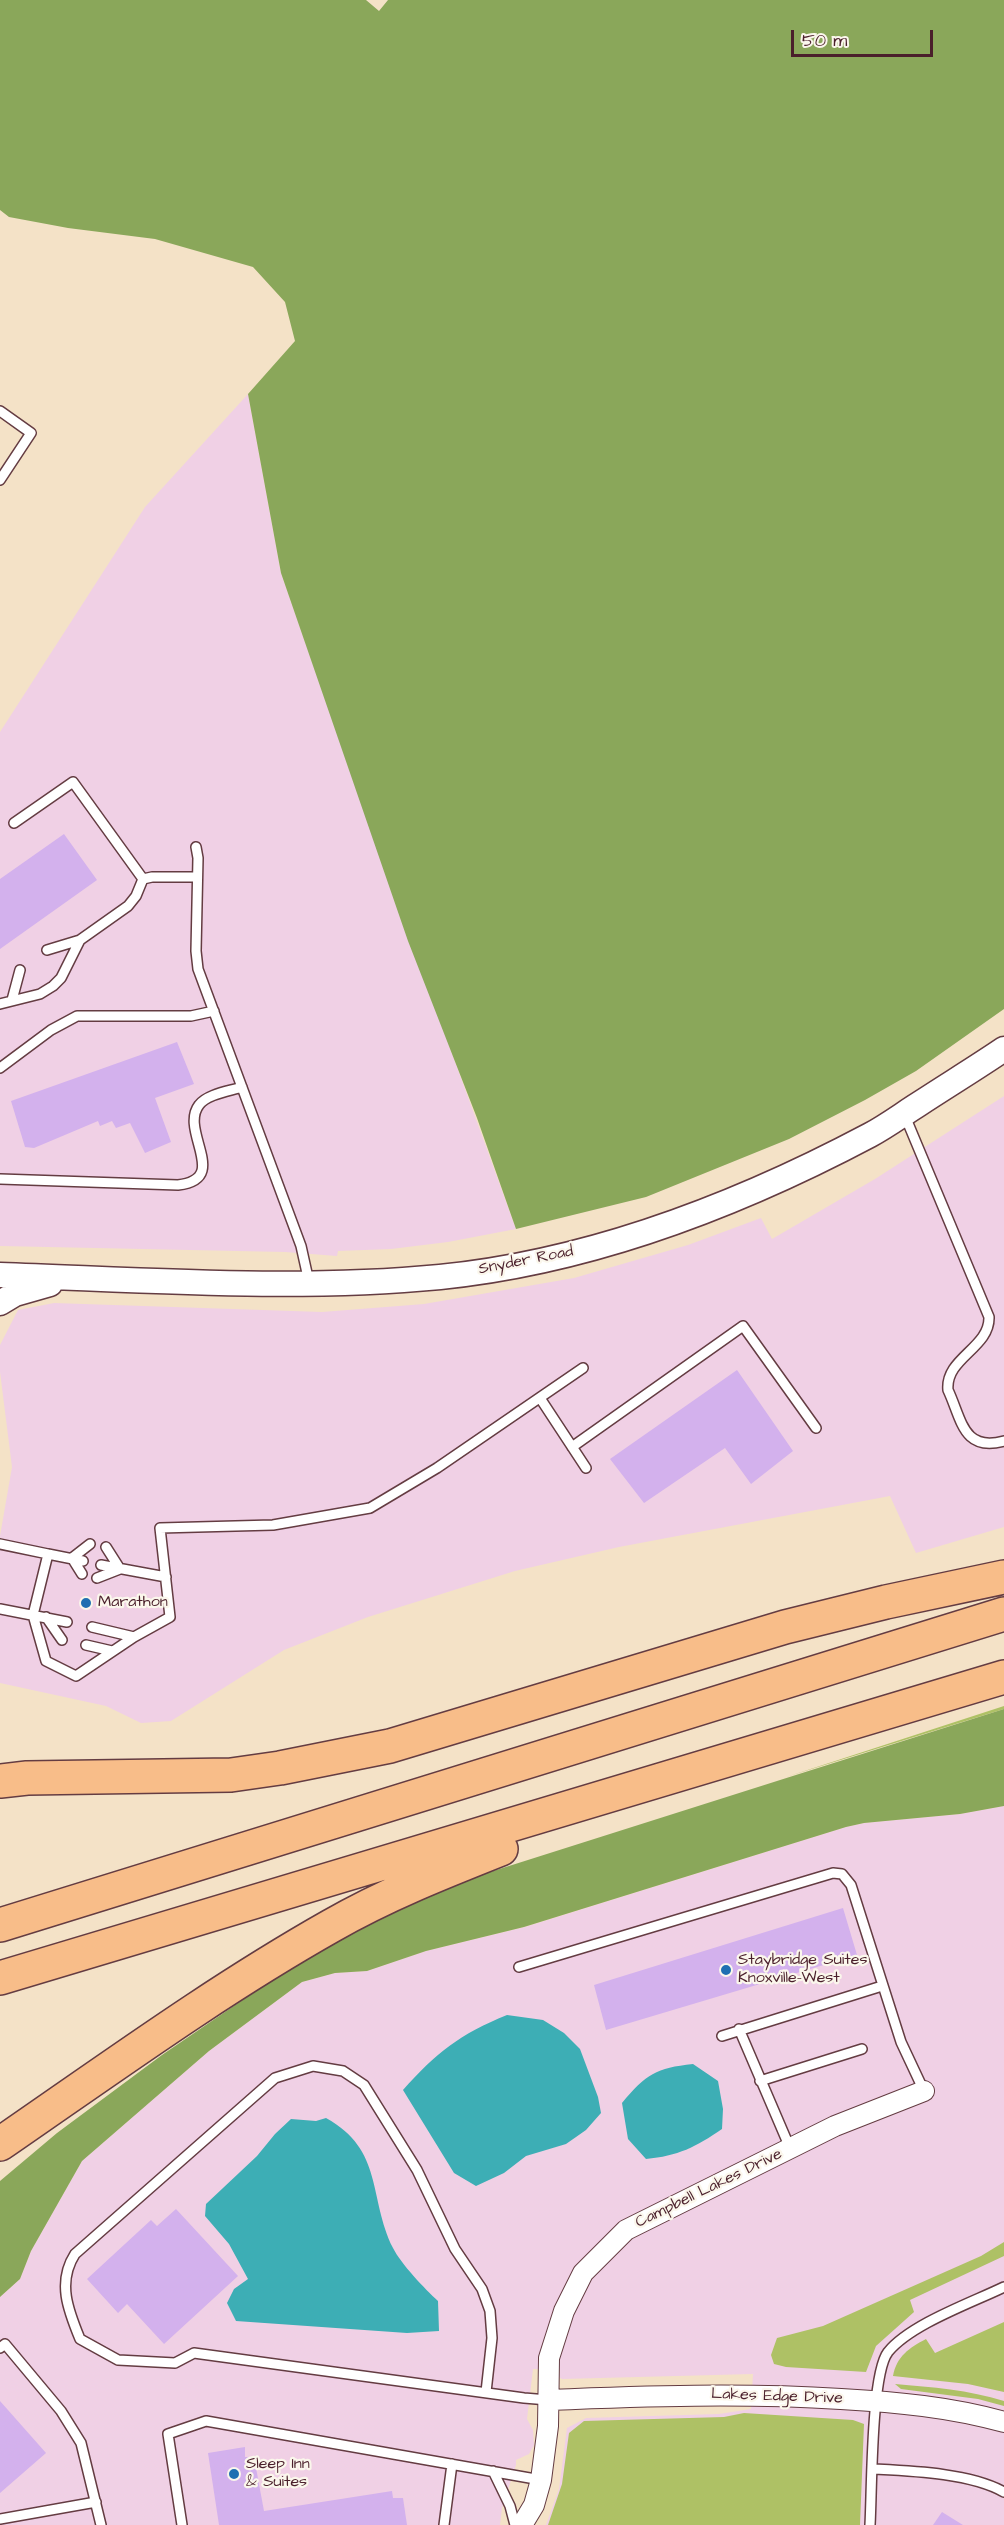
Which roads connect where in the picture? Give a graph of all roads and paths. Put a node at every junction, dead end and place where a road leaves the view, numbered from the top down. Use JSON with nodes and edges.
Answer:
{"nodes":[{"id":1,"x":0,"y":411,"type":"edge"},
{"id":2,"x":0,"y":480,"type":"edge"},
{"id":3,"x":14,"y":823,"type":"dead end"},
{"id":4,"x":196,"y":847,"type":"dead end"},
{"id":5,"x":198,"y":877,"type":"junction"},
{"id":6,"x":143,"y":879,"type":"junction"},
{"id":7,"x":80,"y":940,"type":"junction"},
{"id":8,"x":47,"y":950,"type":"dead end"},
{"id":9,"x":20,"y":970,"type":"dead end"},
{"id":10,"x":12,"y":1000,"type":"junction"},
{"id":11,"x":0,"y":1004,"type":"edge"},
{"id":12,"x":214,"y":1011,"type":"junction"},
{"id":13,"x":1004,"y":1049,"type":"edge"},
{"id":14,"x":0,"y":1068,"type":"edge"},
{"id":15,"x":242,"y":1087,"type":"junction"},
{"id":16,"x":904,"y":1114,"type":"junction"},
{"id":17,"x":0,"y":1179,"type":"edge"},
{"id":18,"x":0,"y":1275,"type":"edge"},
{"id":19,"x":77,"y":1279,"type":"junction"},
{"id":20,"x":310,"y":1284,"type":"junction"},
{"id":21,"x":0,"y":1303,"type":"edge"},
{"id":22,"x":583,"y":1368,"type":"dead end"},
{"id":23,"x":540,"y":1398,"type":"junction"},
{"id":24,"x":816,"y":1428,"type":"dead end"},
{"id":25,"x":1004,"y":1441,"type":"edge"},
{"id":26,"x":573,"y":1447,"type":"junction"},
{"id":27,"x":586,"y":1468,"type":"dead end"},
{"id":28,"x":0,"y":1544,"type":"edge"},
{"id":29,"x":90,"y":1544,"type":"dead end"},
{"id":30,"x":106,"y":1547,"type":"dead end"},
{"id":31,"x":48,"y":1554,"type":"junction"},
{"id":32,"x":72,"y":1558,"type":"junction"},
{"id":33,"x":83,"y":1561,"type":"dead end"},
{"id":34,"x":101,"y":1565,"type":"dead end"},
{"id":35,"x":120,"y":1569,"type":"junction"},
{"id":36,"x":82,"y":1574,"type":"dead end"},
{"id":37,"x":166,"y":1577,"type":"junction"},
{"id":38,"x":1004,"y":1577,"type":"edge"},
{"id":39,"x":97,"y":1578,"type":"dead end"},
{"id":40,"x":0,"y":1609,"type":"edge"},
{"id":41,"x":1004,"y":1614,"type":"edge"},
{"id":42,"x":33,"y":1615,"type":"junction"},
{"id":43,"x":46,"y":1617,"type":"junction"},
{"id":44,"x":67,"y":1622,"type":"dead end"},
{"id":45,"x":92,"y":1627,"type":"dead end"},
{"id":46,"x":134,"y":1637,"type":"junction"},
{"id":47,"x":62,"y":1640,"type":"dead end"},
{"id":48,"x":86,"y":1645,"type":"dead end"},
{"id":49,"x":112,"y":1651,"type":"junction"},
{"id":50,"x":1004,"y":1677,"type":"edge"},
{"id":51,"x":736,"y":1759,"type":"junction"},
{"id":52,"x":9,"y":1775,"type":"edge"},
{"id":53,"x":0,"y":1925,"type":"edge"},
{"id":54,"x":519,"y":1967,"type":"dead end"},
{"id":55,"x":0,"y":1978,"type":"edge"},
{"id":56,"x":882,"y":1986,"type":"junction"},
{"id":57,"x":740,"y":2030,"type":"junction"},
{"id":58,"x":722,"y":2036,"type":"dead end"},
{"id":59,"x":862,"y":2049,"type":"dead end"},
{"id":60,"x":760,"y":2081,"type":"junction"},
{"id":61,"x":924,"y":2091,"type":"joint"},
{"id":62,"x":0,"y":2144,"type":"edge"},
{"id":63,"x":790,"y":2148,"type":"junction"},
{"id":64,"x":1004,"y":2287,"type":"edge"},
{"id":65,"x":0,"y":2348,"type":"edge"},
{"id":66,"x":486,"y":2392,"type":"junction"},
{"id":67,"x":548,"y":2400,"type":"junction"},
{"id":68,"x":876,"y":2401,"type":"junction"},
{"id":69,"x":1004,"y":2422,"type":"edge"},
{"id":70,"x":453,"y":2464,"type":"junction"},
{"id":71,"x":873,"y":2469,"type":"junction"},
{"id":72,"x":493,"y":2471,"type":"junction"},
{"id":73,"x":541,"y":2480,"type":"junction"},
{"id":74,"x":1004,"y":2492,"type":"edge"},
{"id":75,"x":96,"y":2502,"type":"junction"},
{"id":76,"x":0,"y":2519,"type":"edge"},
{"id":77,"x":101,"y":2525,"type":"edge"},
{"id":78,"x":182,"y":2525,"type":"edge"},
{"id":79,"x":444,"y":2525,"type":"edge"},
{"id":80,"x":515,"y":2525,"type":"edge"},
{"id":81,"x":522,"y":2525,"type":"edge"},
{"id":82,"x":870,"y":2525,"type":"edge"}],
"edges":[{"from":1,"to":2,"type":"lane"},
{"from":3,"to":6,"type":"lane"},
{"from":4,"to":5,"type":"lane"},
{"from":5,"to":6,"type":"lane"},
{"from":5,"to":12,"type":"lane"},
{"from":6,"to":7,"type":"lane"},
{"from":7,"to":8,"type":"lane"},
{"from":7,"to":10,"type":"lane"},
{"from":9,"to":10,"type":"lane"},
{"from":10,"to":11,"type":"lane"},
{"from":12,"to":14,"type":"lane"},
{"from":12,"to":15,"type":"lane"},
{"from":13,"to":16,"type":"street","name":"Snyder Road"},
{"from":15,"to":17,"type":"lane"},
{"from":15,"to":20,"type":"lane"},
{"from":16,"to":20,"type":"street","name":"Snyder Road"},
{"from":16,"to":25,"type":"lane"},
{"from":18,"to":19,"type":"street","name":"Snyder Road"},
{"from":19,"to":20,"type":"street","name":"Snyder Road"},
{"from":19,"to":21,"type":"street"},
{"from":22,"to":23,"type":"lane"},
{"from":23,"to":26,"type":"lane"},
{"from":23,"to":37,"type":"lane"},
{"from":24,"to":26,"type":"lane"},
{"from":26,"to":27,"type":"lane"},
{"from":28,"to":31,"type":"lane"},
{"from":29,"to":32,"type":"lane"},
{"from":30,"to":35,"type":"lane"},
{"from":31,"to":32,"type":"lane"},
{"from":31,"to":42,"type":"lane"},
{"from":32,"to":33,"type":"lane"},
{"from":32,"to":36,"type":"lane"},
{"from":34,"to":35,"type":"lane"},
{"from":35,"to":37,"type":"lane"},
{"from":35,"to":39,"type":"lane"},
{"from":37,"to":46,"type":"lane"},
{"from":38,"to":52,"type":"highway"},
{"from":40,"to":42,"type":"lane"},
{"from":41,"to":53,"type":"highway"},
{"from":42,"to":43,"type":"lane"},
{"from":42,"to":49,"type":"lane"},
{"from":43,"to":44,"type":"lane"},
{"from":43,"to":47,"type":"lane"},
{"from":45,"to":46,"type":"lane"},
{"from":46,"to":49,"type":"lane"},
{"from":48,"to":49,"type":"lane"},
{"from":50,"to":51,"type":"highway"},
{"from":51,"to":55,"type":"highway"},
{"from":51,"to":62,"type":"highway"},
{"from":54,"to":56,"type":"lane"},
{"from":56,"to":57,"type":"lane"},
{"from":56,"to":61,"type":"lane"},
{"from":57,"to":58,"type":"lane"},
{"from":57,"to":60,"type":"lane"},
{"from":59,"to":60,"type":"lane"},
{"from":60,"to":63,"type":"lane"},
{"from":61,"to":63,"type":"street","name":"Campbell Lakes Drive"},
{"from":63,"to":67,"type":"street","name":"Campbell Lakes Drive"},
{"from":64,"to":68,"type":"lane"},
{"from":65,"to":75,"type":"lane"},
{"from":66,"to":66,"type":"lane"},
{"from":66,"to":67,"type":"lane"},
{"from":67,"to":68,"type":"street","name":"Lakes Edge Drive"},
{"from":67,"to":73,"type":"street","name":"Campbell Lakes Drive"},
{"from":68,"to":69,"type":"street","name":"Lakes Edge Drive"},
{"from":68,"to":71,"type":"lane"},
{"from":70,"to":72,"type":"lane"},
{"from":70,"to":78,"type":"lane"},
{"from":70,"to":79,"type":"lane"},
{"from":71,"to":74,"type":"lane"},
{"from":71,"to":82,"type":"lane"},
{"from":72,"to":73,"type":"lane"},
{"from":72,"to":80,"type":"lane"},
{"from":73,"to":81,"type":"street","name":"Campbell Lakes Drive"},
{"from":75,"to":76,"type":"lane"},
{"from":75,"to":77,"type":"lane"}]}
